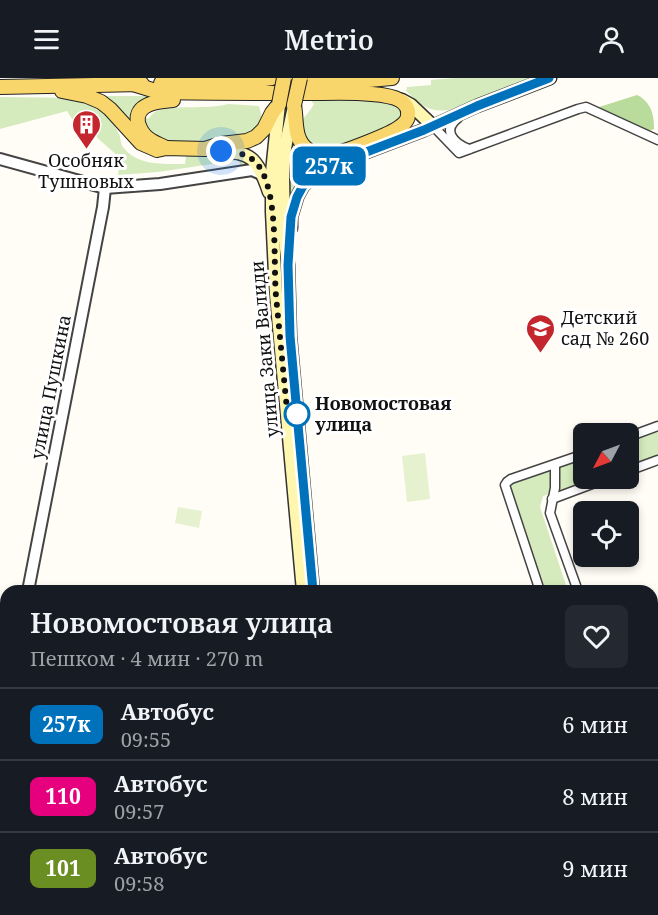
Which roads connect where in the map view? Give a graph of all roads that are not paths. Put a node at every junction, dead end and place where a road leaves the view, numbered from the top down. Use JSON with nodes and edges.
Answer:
{"nodes":[{"id":1,"x":267,"y":78,"type":"edge"},
{"id":2,"x":272,"y":78,"type":"edge"},
{"id":3,"x":284,"y":78,"type":"edge"},
{"id":4,"x":300,"y":78,"type":"edge"},
{"id":5,"x":392,"y":78,"type":"edge"},
{"id":6,"x":550,"y":78,"type":"edge"},
{"id":7,"x":538,"y":81,"type":"edge"},
{"id":8,"x":133,"y":84,"type":"junction"},
{"id":9,"x":53,"y":86,"type":"junction"},
{"id":10,"x":0,"y":87,"type":"edge"},
{"id":11,"x":259,"y":92,"type":"junction"},
{"id":12,"x":396,"y":99,"type":"junction"},
{"id":13,"x":477,"y":106,"type":"junction"},
{"id":14,"x":416,"y":110,"type":"junction"},
{"id":15,"x":285,"y":114,"type":"junction"},
{"id":16,"x":450,"y":117,"type":"junction"},
{"id":17,"x":433,"y":126,"type":"junction"},
{"id":18,"x":658,"y":140,"type":"edge"},
{"id":19,"x":166,"y":148,"type":"junction"},
{"id":20,"x":205,"y":149,"type":"junction"},
{"id":21,"x":469,"y":149,"type":"junction"},
{"id":22,"x":0,"y":159,"type":"edge"},
{"id":23,"x":265,"y":178,"type":"junction"},
{"id":24,"x":105,"y":188,"type":"junction"},
{"id":25,"x":271,"y":199,"type":"junction"},
{"id":26,"x":288,"y":265,"type":"junction"},
{"id":27,"x":658,"y":426,"type":"edge"},
{"id":28,"x":639,"y":433,"type":"edge"},
{"id":29,"x":573,"y":458,"type":"edge"},
{"id":30,"x":658,"y":460,"type":"edge"},
{"id":31,"x":555,"y":465,"type":"junction"},
{"id":32,"x":639,"y":467,"type":"edge"},
{"id":33,"x":579,"y":489,"type":"edge"},
{"id":34,"x":552,"y":499,"type":"junction"},
{"id":35,"x":29,"y":585,"type":"edge"},
{"id":36,"x":302,"y":585,"type":"edge"},
{"id":37,"x":312,"y":585,"type":"edge"},
{"id":38,"x":538,"y":585,"type":"edge"},
{"id":39,"x":576,"y":585,"type":"edge"}],
"edges":[{"from":1,"to":2,"type":"main road"},
{"from":1,"to":8,"type":"main road"},
{"from":3,"to":15,"type":"main road","bridge":true},
{"from":4,"to":15,"type":"main road","bridge":true},
{"from":5,"to":11,"type":"main road"},
{"from":6,"to":7,"type":"main road"},
{"from":7,"to":13,"type":"main road"},
{"from":8,"to":9,"type":"main road"},
{"from":8,"to":11,"type":"main road"},
{"from":9,"to":10,"type":"main road"},
{"from":9,"to":19,"type":"main road"},
{"from":11,"to":12,"type":"main road"},
{"from":11,"to":19,"type":"main road"},
{"from":12,"to":14,"type":"main road"},
{"from":12,"to":15,"type":"main road"},
{"from":13,"to":16,"type":"main road"},
{"from":13,"to":21,"type":"street"},
{"from":14,"to":16,"type":"main road"},
{"from":14,"to":17,"type":"main road"},
{"from":15,"to":20,"type":"main road"},
{"from":15,"to":25,"type":"main road","name":"улица Заки Валиди"},
{"from":15,"to":26,"type":"main road","name":"улица Заки Валиди"},
{"from":16,"to":17,"type":"main road"},
{"from":17,"to":21,"type":"street"},
{"from":17,"to":26,"type":"main road"},
{"from":18,"to":21,"type":"street"},
{"from":19,"to":20,"type":"main road"},
{"from":20,"to":23,"type":"main road"},
{"from":22,"to":24,"type":"street"},
{"from":23,"to":24,"type":"street"},
{"from":23,"to":25,"type":"main road"},
{"from":24,"to":35,"type":"street","name":"улица Пушкина"},
{"from":25,"to":36,"type":"main road","name":"улица Заки Валиди"},
{"from":26,"to":37,"type":"main road","name":"улица Заки Валиди"},
{"from":27,"to":28,"type":"street"},
{"from":29,"to":31,"type":"street"},
{"from":30,"to":32,"type":"street"},
{"from":31,"to":34,"type":"street"},
{"from":31,"to":38,"type":"street"},
{"from":33,"to":34,"type":"street"},
{"from":34,"to":39,"type":"street"}]}
